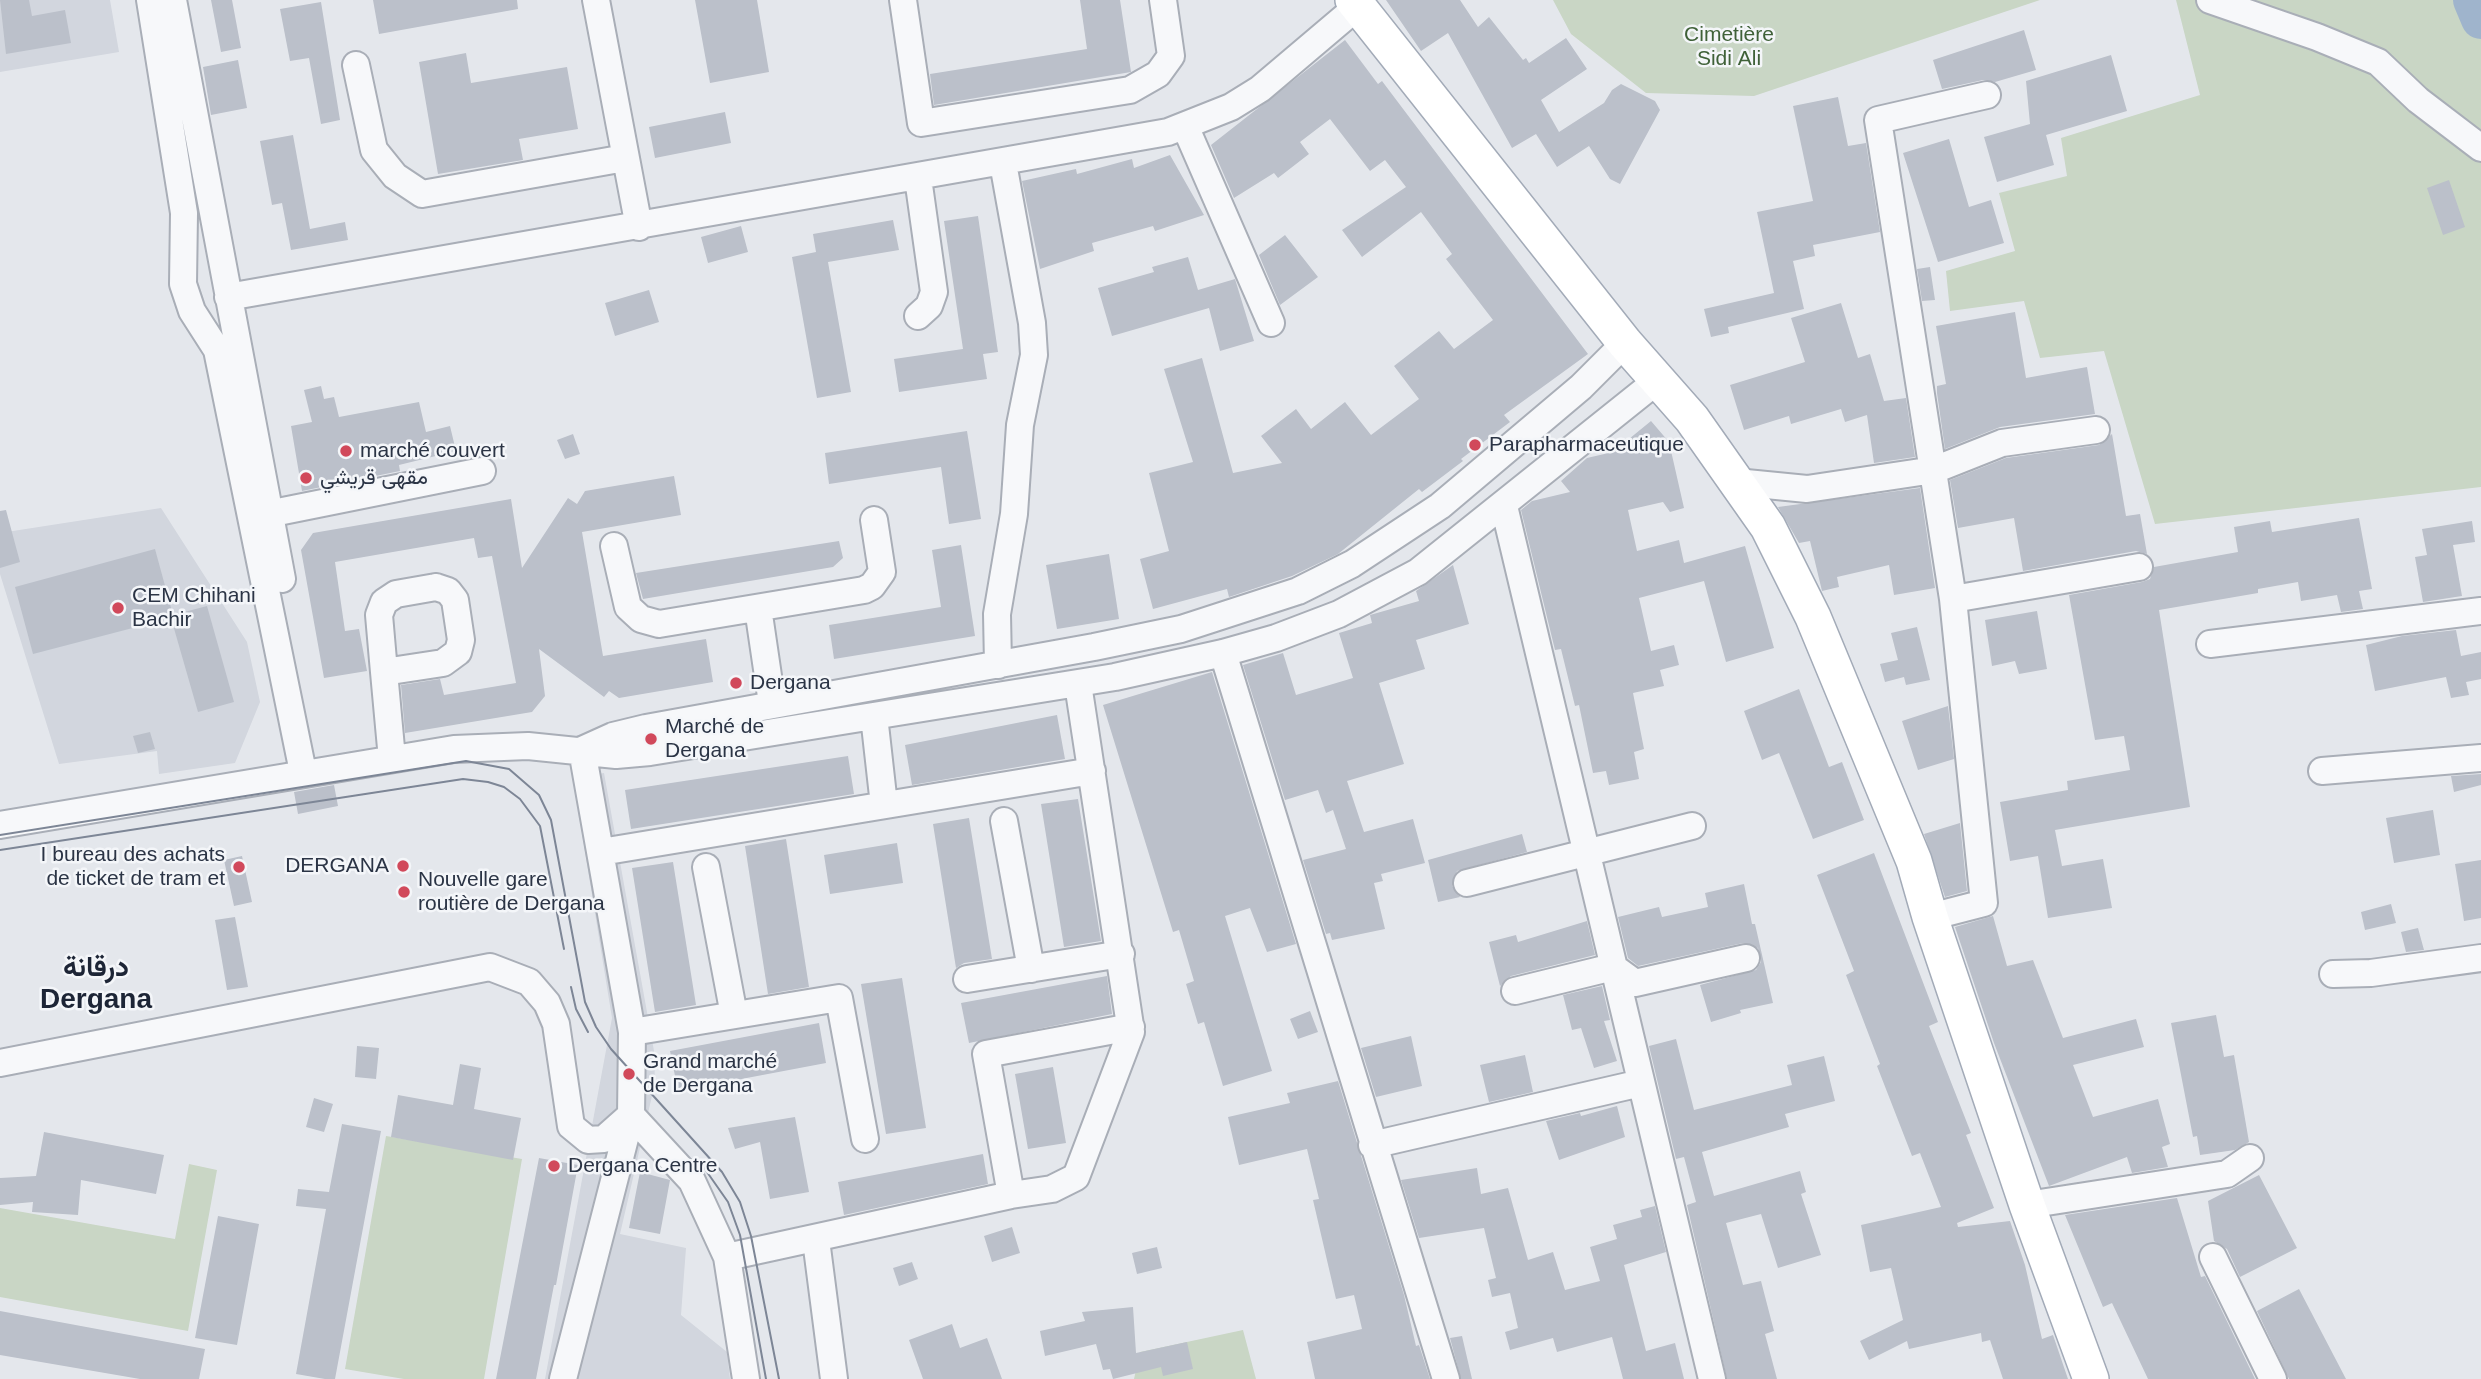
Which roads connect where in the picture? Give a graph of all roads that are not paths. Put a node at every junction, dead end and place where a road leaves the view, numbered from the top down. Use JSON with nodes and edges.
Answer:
{"nodes":[{"id":1,"x":150,"y":0,"type":"edge"},
{"id":2,"x":173,"y":0,"type":"edge"},
{"id":3,"x":596,"y":0,"type":"edge"},
{"id":4,"x":903,"y":0,"type":"edge"},
{"id":5,"x":1163,"y":0,"type":"edge"},
{"id":6,"x":2210,"y":0,"type":"edge"},
{"id":7,"x":1355,"y":3,"type":"edge"},
{"id":8,"x":356,"y":65,"type":"dead end"},
{"id":9,"x":1987,"y":95,"type":"dead end"},
{"id":10,"x":1185,"y":126,"type":"junction"},
{"id":11,"x":2481,"y":148,"type":"edge"},
{"id":12,"x":625,"y":158,"type":"junction"},
{"id":13,"x":1003,"y":163,"type":"junction"},
{"id":14,"x":918,"y":178,"type":"junction"},
{"id":15,"x":639,"y":227,"type":"junction"},
{"id":16,"x":185,"y":290,"type":"junction"},
{"id":17,"x":228,"y":299,"type":"junction"},
{"id":18,"x":918,"y":316,"type":"dead end"},
{"id":19,"x":201,"y":322,"type":"junction"},
{"id":20,"x":1270,"y":323,"type":"dead end"},
{"id":21,"x":1625,"y":343,"type":"junction"},
{"id":22,"x":1658,"y":380,"type":"junction"},
{"id":23,"x":2096,"y":430,"type":"dead end"},
{"id":24,"x":1493,"y":461,"type":"junction"},
{"id":25,"x":1934,"y":470,"type":"junction"},
{"id":26,"x":482,"y":471,"type":"dead end"},
{"id":27,"x":1736,"y":482,"type":"junction"},
{"id":28,"x":1511,"y":500,"type":"junction"},
{"id":29,"x":260,"y":516,"type":"junction"},
{"id":30,"x":874,"y":520,"type":"dead end"},
{"id":31,"x":614,"y":546,"type":"dead end"},
{"id":32,"x":2139,"y":567,"type":"dead end"},
{"id":33,"x":1952,"y":599,"type":"junction"},
{"id":34,"x":758,"y":608,"type":"junction"},
{"id":35,"x":2481,"y":611,"type":"edge"},
{"id":36,"x":2210,"y":644,"type":"dead end"},
{"id":37,"x":1223,"y":653,"type":"junction"},
{"id":38,"x":1030,"y":659,"type":"junction"},
{"id":39,"x":998,"y":665,"type":"junction"},
{"id":40,"x":384,"y":672,"type":"dead end"},
{"id":41,"x":1078,"y":684,"type":"junction"},
{"id":42,"x":1034,"y":690,"type":"junction"},
{"id":43,"x":772,"y":703,"type":"junction"},
{"id":44,"x":874,"y":716,"type":"junction"},
{"id":45,"x":582,"y":750,"type":"junction"},
{"id":46,"x":2481,"y":758,"type":"edge"},
{"id":47,"x":392,"y":759,"type":"junction"},
{"id":48,"x":311,"y":771,"type":"junction"},
{"id":49,"x":1091,"y":771,"type":"junction"},
{"id":50,"x":2322,"y":771,"type":"dead end"},
{"id":51,"x":884,"y":805,"type":"junction"},
{"id":52,"x":1004,"y":821,"type":"dead end"},
{"id":53,"x":0,"y":825,"type":"edge"},
{"id":54,"x":1692,"y":826,"type":"dead end"},
{"id":55,"x":1587,"y":851,"type":"junction"},
{"id":56,"x":601,"y":852,"type":"junction"},
{"id":57,"x":706,"y":867,"type":"dead end"},
{"id":58,"x":1467,"y":883,"type":"dead end"},
{"id":59,"x":1930,"y":917,"type":"junction"},
{"id":60,"x":1121,"y":954,"type":"junction"},
{"id":61,"x":1746,"y":958,"type":"dead end"},
{"id":62,"x":2481,"y":958,"type":"edge"},
{"id":63,"x":1613,"y":967,"type":"junction"},
{"id":64,"x":1031,"y":969,"type":"junction"},
{"id":65,"x":2333,"y":974,"type":"dead end"},
{"id":66,"x":967,"y":979,"type":"dead end"},
{"id":67,"x":1515,"y":991,"type":"dead end"},
{"id":68,"x":734,"y":1015,"type":"junction"},
{"id":69,"x":1131,"y":1027,"type":"junction"},
{"id":70,"x":632,"y":1032,"type":"junction"},
{"id":71,"x":0,"y":1063,"type":"edge"},
{"id":72,"x":1641,"y":1083,"type":"junction"},
{"id":73,"x":631,"y":1115,"type":"junction"},
{"id":74,"x":864,"y":1139,"type":"dead end"},
{"id":75,"x":1372,"y":1145,"type":"junction"},
{"id":76,"x":2250,"y":1158,"type":"dead end"},
{"id":77,"x":1011,"y":1195,"type":"junction"},
{"id":78,"x":2027,"y":1205,"type":"junction"},
{"id":79,"x":816,"y":1240,"type":"junction"},
{"id":80,"x":727,"y":1257,"type":"junction"},
{"id":81,"x":2213,"y":1257,"type":"dead end"},
{"id":82,"x":563,"y":1379,"type":"edge"},
{"id":83,"x":746,"y":1379,"type":"edge"},
{"id":84,"x":834,"y":1379,"type":"edge"},
{"id":85,"x":1446,"y":1379,"type":"edge"},
{"id":86,"x":1712,"y":1379,"type":"edge"},
{"id":87,"x":2091,"y":1379,"type":"edge"},
{"id":88,"x":2273,"y":1379,"type":"edge"}],
"edges":[{"from":1,"to":16,"type":"street"},
{"from":2,"to":17,"type":"street"},
{"from":3,"to":12,"type":"street"},
{"from":4,"to":5,"type":"street"},
{"from":6,"to":11,"type":"street"},
{"from":7,"to":10,"type":"street"},
{"from":7,"to":21,"type":"main road"},
{"from":8,"to":12,"type":"street"},
{"from":9,"to":25,"type":"street"},
{"from":10,"to":13,"type":"street"},
{"from":10,"to":20,"type":"street"},
{"from":12,"to":15,"type":"street"},
{"from":13,"to":14,"type":"street"},
{"from":13,"to":39,"type":"street"},
{"from":14,"to":15,"type":"street"},
{"from":14,"to":18,"type":"street"},
{"from":15,"to":17,"type":"street"},
{"from":16,"to":17,"type":"street"},
{"from":16,"to":19,"type":"street"},
{"from":17,"to":19,"type":"street"},
{"from":17,"to":29,"type":"street"},
{"from":19,"to":29,"type":"street"},
{"from":21,"to":22,"type":"main road"},
{"from":21,"to":24,"type":"street"},
{"from":22,"to":27,"type":"main road"},
{"from":22,"to":28,"type":"street"},
{"from":23,"to":25,"type":"street"},
{"from":24,"to":28,"type":"street"},
{"from":24,"to":38,"type":"street"},
{"from":25,"to":27,"type":"street"},
{"from":25,"to":33,"type":"street"},
{"from":26,"to":29,"type":"street"},
{"from":27,"to":59,"type":"main road"},
{"from":28,"to":37,"type":"street"},
{"from":28,"to":55,"type":"street"},
{"from":29,"to":48,"type":"street"},
{"from":30,"to":34,"type":"street"},
{"from":31,"to":34,"type":"street"},
{"from":32,"to":33,"type":"street"},
{"from":33,"to":59,"type":"street"},
{"from":34,"to":43,"type":"street"},
{"from":35,"to":36,"type":"street"},
{"from":37,"to":41,"type":"street"},
{"from":37,"to":75,"type":"street"},
{"from":38,"to":39,"type":"street"},
{"from":38,"to":42,"type":"street"},
{"from":39,"to":43,"type":"street"},
{"from":40,"to":47,"type":"street"},
{"from":41,"to":42,"type":"street"},
{"from":41,"to":49,"type":"street"},
{"from":42,"to":44,"type":"street"},
{"from":43,"to":45,"type":"street"},
{"from":44,"to":45,"type":"street"},
{"from":44,"to":51,"type":"street"},
{"from":45,"to":47,"type":"street"},
{"from":45,"to":56,"type":"street"},
{"from":46,"to":50,"type":"street"},
{"from":47,"to":48,"type":"street"},
{"from":48,"to":53,"type":"street"},
{"from":49,"to":51,"type":"street"},
{"from":49,"to":60,"type":"street"},
{"from":51,"to":56,"type":"street"},
{"from":52,"to":64,"type":"street"},
{"from":54,"to":55,"type":"street"},
{"from":55,"to":58,"type":"street"},
{"from":55,"to":63,"type":"street"},
{"from":56,"to":70,"type":"street"},
{"from":57,"to":68,"type":"street"},
{"from":59,"to":78,"type":"main road"},
{"from":60,"to":64,"type":"street"},
{"from":60,"to":69,"type":"street"},
{"from":61,"to":63,"type":"street"},
{"from":62,"to":65,"type":"street"},
{"from":63,"to":67,"type":"street"},
{"from":63,"to":72,"type":"street"},
{"from":64,"to":66,"type":"street"},
{"from":68,"to":70,"type":"street"},
{"from":68,"to":74,"type":"street"},
{"from":69,"to":77,"type":"street"},
{"from":69,"to":77,"type":"street"},
{"from":70,"to":73,"type":"street"},
{"from":71,"to":73,"type":"street"},
{"from":72,"to":75,"type":"street"},
{"from":72,"to":86,"type":"street"},
{"from":73,"to":80,"type":"street"},
{"from":73,"to":82,"type":"street"},
{"from":75,"to":85,"type":"street"},
{"from":76,"to":78,"type":"street"},
{"from":77,"to":79,"type":"street"},
{"from":78,"to":87,"type":"main road"},
{"from":79,"to":80,"type":"street"},
{"from":79,"to":84,"type":"street"},
{"from":80,"to":83,"type":"street"},
{"from":81,"to":88,"type":"street"}]}
